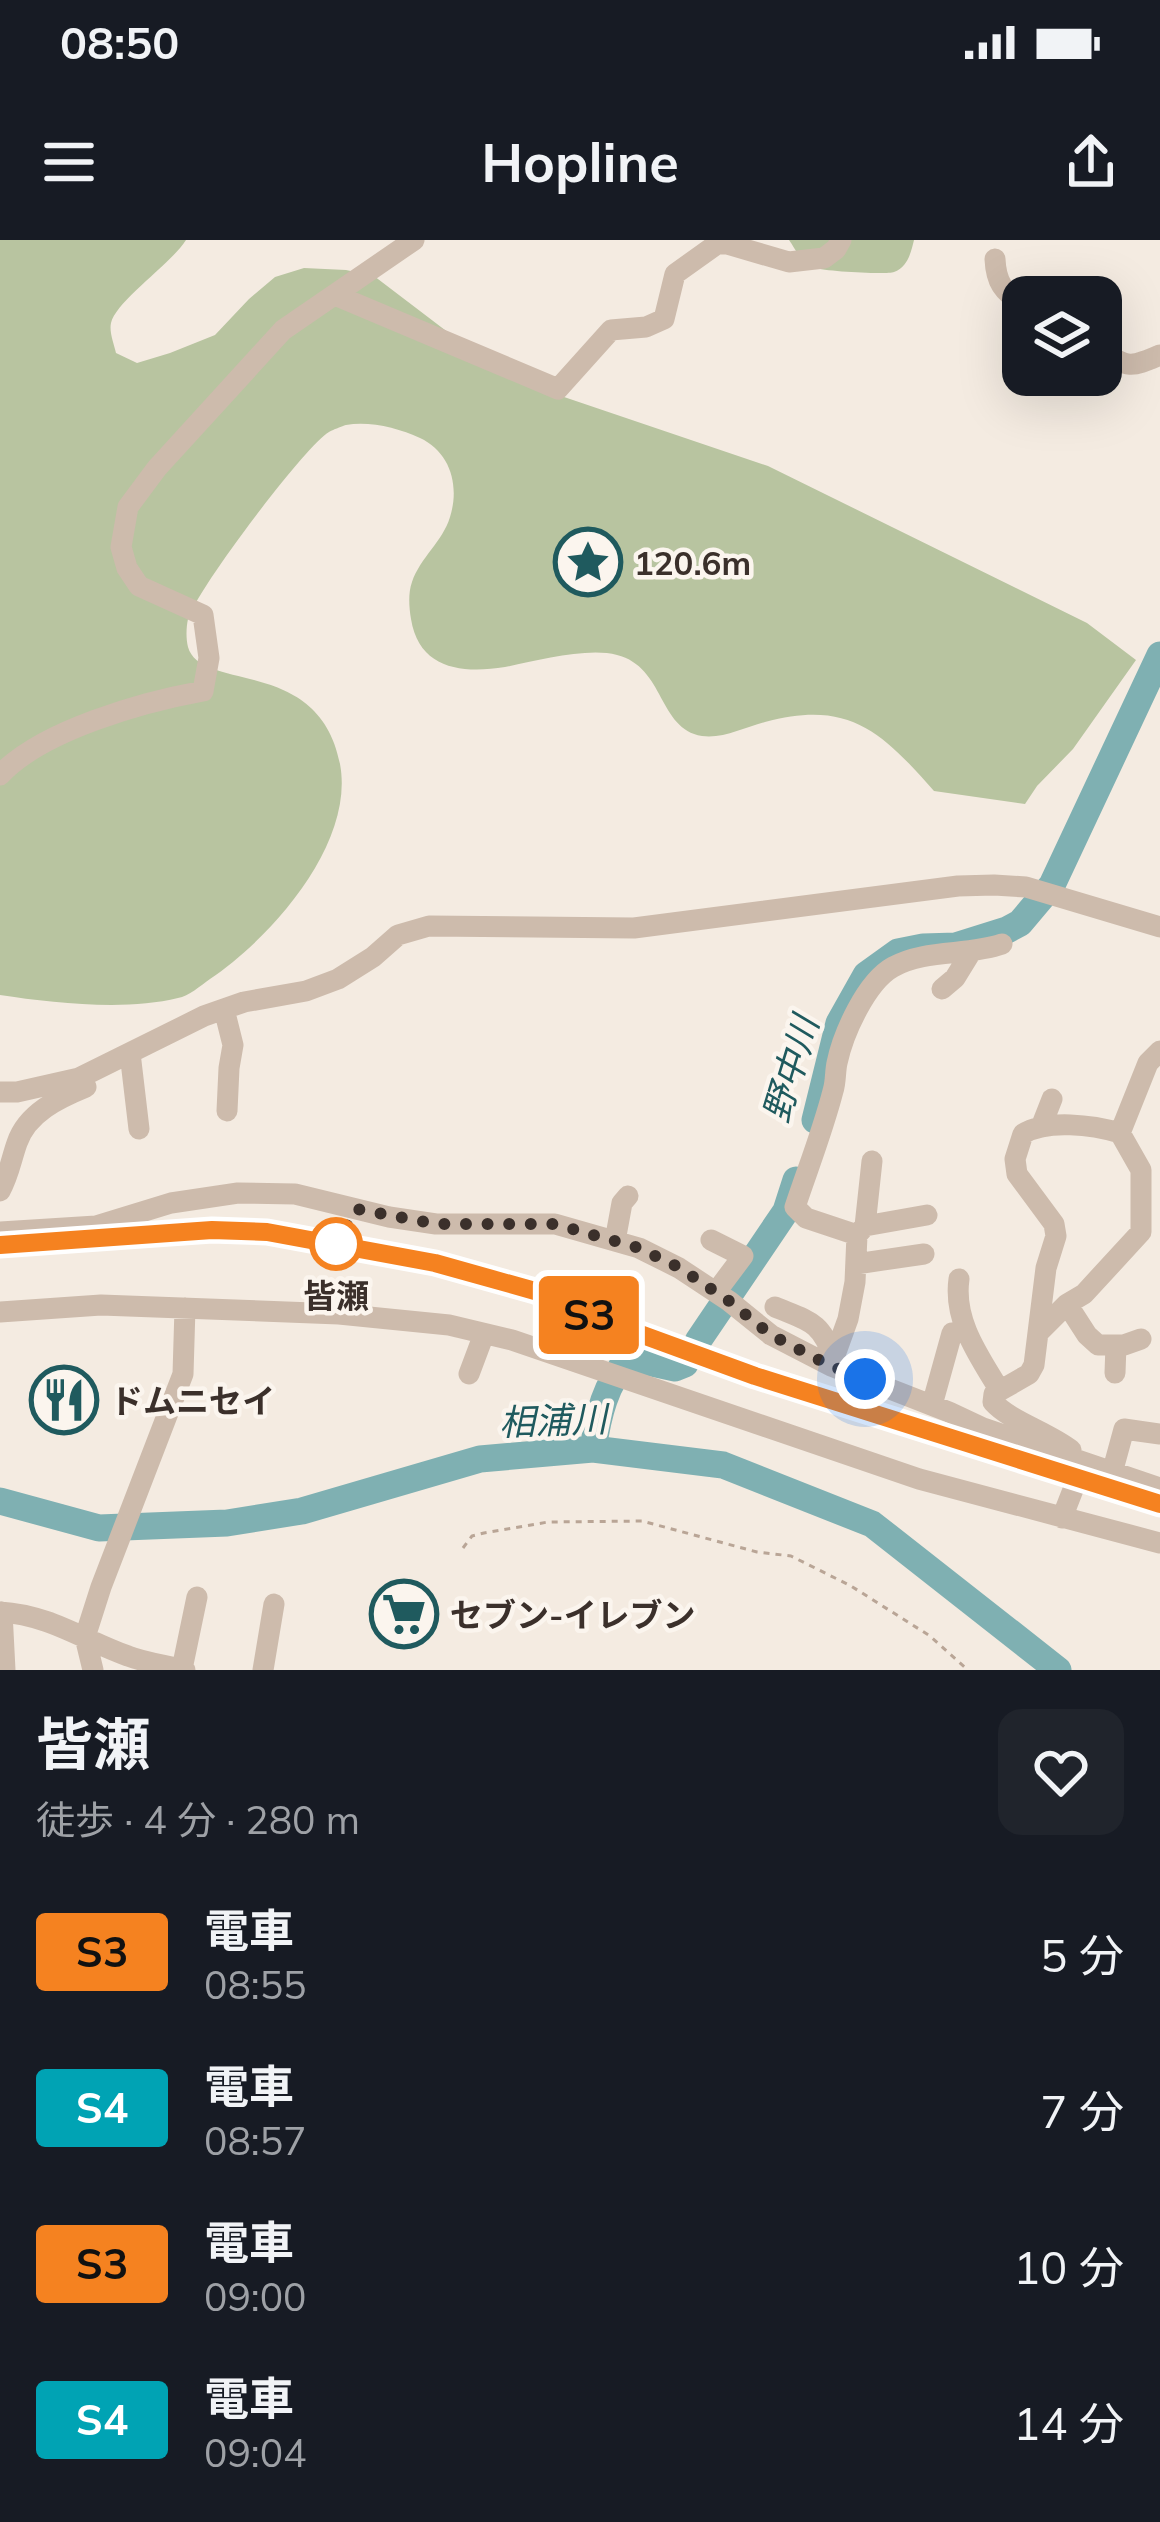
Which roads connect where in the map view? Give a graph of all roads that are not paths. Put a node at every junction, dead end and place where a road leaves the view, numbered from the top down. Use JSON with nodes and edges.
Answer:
{"nodes":[{"id":1,"x":414,"y":240,"type":"edge"},
{"id":2,"x":841,"y":240,"type":"edge"},
{"id":3,"x":995,"y":259,"type":"dead end"},
{"id":4,"x":1002,"y":288,"type":"edge"},
{"id":5,"x":335,"y":295,"type":"junction"},
{"id":6,"x":1160,"y":355,"type":"edge"},
{"id":7,"x":1122,"y":364,"type":"edge"},
{"id":8,"x":0,"y":776,"type":"edge"},
{"id":9,"x":1160,"y":927,"type":"edge"},
{"id":10,"x":1002,"y":944,"type":"dead end"},
{"id":11,"x":971,"y":952,"type":"junction"},
{"id":12,"x":942,"y":989,"type":"dead end"},
{"id":13,"x":224,"y":1009,"type":"junction"},
{"id":14,"x":1160,"y":1051,"type":"edge"},
{"id":15,"x":123,"y":1056,"type":"junction"},
{"id":16,"x":0,"y":1092,"type":"edge"},
{"id":17,"x":1052,"y":1099,"type":"dead end"},
{"id":18,"x":227,"y":1111,"type":"dead end"},
{"id":19,"x":1041,"y":1127,"type":"junction"},
{"id":20,"x":139,"y":1129,"type":"dead end"},
{"id":21,"x":1120,"y":1133,"type":"junction"},
{"id":22,"x":872,"y":1161,"type":"dead end"},
{"id":23,"x":0,"y":1191,"type":"edge"},
{"id":24,"x":628,"y":1196,"type":"dead end"},
{"id":25,"x":918,"y":1211,"type":"dead end"},
{"id":26,"x":1160,"y":1214,"type":"edge"},
{"id":27,"x":861,"y":1230,"type":"junction"},
{"id":28,"x":0,"y":1232,"type":"edge"},
{"id":29,"x":1141,"y":1232,"type":"junction"},
{"id":30,"x":711,"y":1240,"type":"dead end"},
{"id":31,"x":616,"y":1241,"type":"junction"},
{"id":32,"x":924,"y":1255,"type":"dead end"},
{"id":33,"x":856,"y":1264,"type":"junction"},
{"id":34,"x":959,"y":1279,"type":"dead end"},
{"id":35,"x":716,"y":1292,"type":"junction"},
{"id":36,"x":1067,"y":1304,"type":"junction"},
{"id":37,"x":775,"y":1307,"type":"dead end"},
{"id":38,"x":185,"y":1308,"type":"junction"},
{"id":39,"x":0,"y":1312,"type":"edge"},
{"id":40,"x":1040,"y":1331,"type":"junction"},
{"id":41,"x":952,"y":1333,"type":"dead end"},
{"id":42,"x":484,"y":1334,"type":"junction"},
{"id":43,"x":1141,"y":1339,"type":"dead end"},
{"id":44,"x":1116,"y":1345,"type":"junction"},
{"id":45,"x":832,"y":1363,"type":"junction"},
{"id":46,"x":1114,"y":1373,"type":"dead end"},
{"id":47,"x":469,"y":1374,"type":"dead end"},
{"id":48,"x":1000,"y":1391,"type":"junction"},
{"id":49,"x":932,"y":1405,"type":"junction"},
{"id":50,"x":1160,"y":1434,"type":"edge"},
{"id":51,"x":1083,"y":1464,"type":"junction"},
{"id":52,"x":1112,"y":1473,"type":"junction"},
{"id":53,"x":1160,"y":1488,"type":"edge"},
{"id":54,"x":1062,"y":1518,"type":"junction"},
{"id":55,"x":1160,"y":1543,"type":"edge"},
{"id":56,"x":196,"y":1597,"type":"dead end"},
{"id":57,"x":274,"y":1604,"type":"dead end"},
{"id":58,"x":1,"y":1612,"type":"edge"},
{"id":59,"x":85,"y":1636,"type":"junction"},
{"id":60,"x":4,"y":1667,"type":"edge"},
{"id":61,"x":93,"y":1670,"type":"edge"},
{"id":62,"x":183,"y":1670,"type":"edge"},
{"id":63,"x":263,"y":1670,"type":"edge"}],
"edges":[{"from":1,"to":5,"type":"street"},
{"from":2,"to":5,"type":"street"},
{"from":3,"to":4,"type":"street"},
{"from":5,"to":8,"type":"street"},
{"from":6,"to":7,"type":"street"},
{"from":9,"to":13,"type":"street"},
{"from":10,"to":11,"type":"street"},
{"from":11,"to":12,"type":"street"},
{"from":11,"to":27,"type":"street"},
{"from":13,"to":15,"type":"street"},
{"from":13,"to":18,"type":"street"},
{"from":14,"to":21,"type":"street"},
{"from":15,"to":16,"type":"street"},
{"from":15,"to":20,"type":"street"},
{"from":15,"to":23,"type":"street"},
{"from":17,"to":19,"type":"street"},
{"from":19,"to":21,"type":"street"},
{"from":19,"to":40,"type":"street"},
{"from":21,"to":29,"type":"street"},
{"from":22,"to":27,"type":"street"},
{"from":24,"to":31,"type":"street"},
{"from":25,"to":27,"type":"street"},
{"from":26,"to":29,"type":"street"},
{"from":27,"to":33,"type":"street"},
{"from":28,"to":31,"type":"street"},
{"from":29,"to":36,"type":"street"},
{"from":30,"to":35,"type":"street"},
{"from":31,"to":35,"type":"street"},
{"from":32,"to":33,"type":"street"},
{"from":33,"to":45,"type":"street"},
{"from":34,"to":48,"type":"street"},
{"from":35,"to":45,"type":"street"},
{"from":36,"to":40,"type":"street"},
{"from":36,"to":44,"type":"street"},
{"from":37,"to":45,"type":"street"},
{"from":38,"to":39,"type":"street"},
{"from":38,"to":42,"type":"street"},
{"from":38,"to":59,"type":"street"},
{"from":40,"to":48,"type":"street"},
{"from":41,"to":49,"type":"street"},
{"from":42,"to":47,"type":"street"},
{"from":42,"to":54,"type":"street"},
{"from":43,"to":44,"type":"street"},
{"from":44,"to":46,"type":"street"},
{"from":45,"to":49,"type":"street"},
{"from":48,"to":51,"type":"street"},
{"from":49,"to":51,"type":"street"},
{"from":50,"to":52,"type":"street"},
{"from":51,"to":52,"type":"street"},
{"from":51,"to":54,"type":"street"},
{"from":52,"to":53,"type":"street"},
{"from":54,"to":55,"type":"street"},
{"from":56,"to":62,"type":"street"},
{"from":57,"to":63,"type":"street"},
{"from":58,"to":59,"type":"street"},
{"from":58,"to":60,"type":"street"},
{"from":59,"to":61,"type":"street"},
{"from":59,"to":62,"type":"street"}]}
